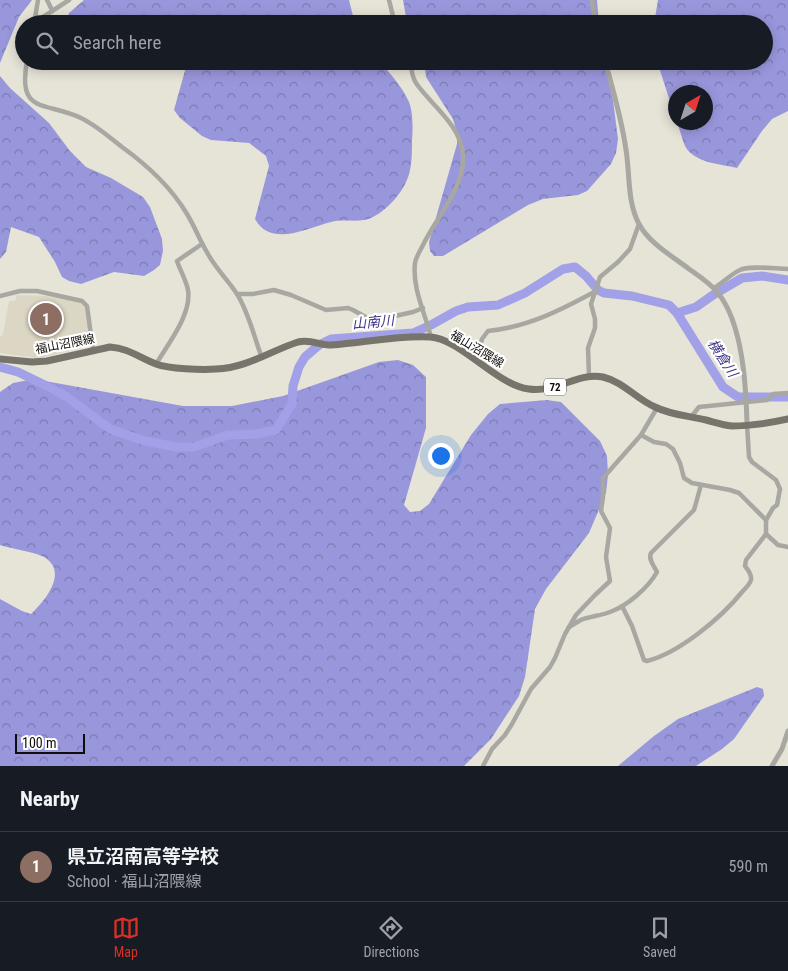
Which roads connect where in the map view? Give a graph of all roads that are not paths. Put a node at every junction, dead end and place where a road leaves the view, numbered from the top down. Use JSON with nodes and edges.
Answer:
{"nodes":[{"id":1,"x":38,"y":0,"type":"edge"},
{"id":2,"x":47,"y":0,"type":"edge"},
{"id":3,"x":69,"y":0,"type":"edge"},
{"id":4,"x":389,"y":0,"type":"edge"},
{"id":5,"x":592,"y":0,"type":"edge"},
{"id":6,"x":52,"y":10,"type":"junction"},
{"id":7,"x":35,"y":15,"type":"edge"},
{"id":8,"x":45,"y":15,"type":"edge"},
{"id":9,"x":392,"y":15,"type":"edge"},
{"id":10,"x":594,"y":15,"type":"edge"},
{"id":11,"x":26,"y":70,"type":"edge"},
{"id":12,"x":410,"y":70,"type":"edge"},
{"id":13,"x":607,"y":70,"type":"edge"},
{"id":14,"x":639,"y":224,"type":"junction"},
{"id":15,"x":202,"y":244,"type":"junction"},
{"id":16,"x":788,"y":269,"type":"edge"},
{"id":17,"x":714,"y":288,"type":"junction"},
{"id":18,"x":596,"y":291,"type":"junction"},
{"id":19,"x":237,"y":294,"type":"junction"},
{"id":20,"x":0,"y":296,"type":"edge"},
{"id":21,"x":423,"y":308,"type":"junction"},
{"id":22,"x":431,"y":337,"type":"junction"},
{"id":23,"x":93,"y":350,"type":"junction"},
{"id":24,"x":262,"y":358,"type":"junction"},
{"id":25,"x":0,"y":361,"type":"edge"},
{"id":26,"x":476,"y":361,"type":"junction"},
{"id":27,"x":156,"y":364,"type":"junction"},
{"id":28,"x":589,"y":376,"type":"junction"},
{"id":29,"x":788,"y":393,"type":"edge"},
{"id":30,"x":746,"y":402,"type":"junction"},
{"id":31,"x":657,"y":408,"type":"junction"},
{"id":32,"x":691,"y":417,"type":"junction"},
{"id":33,"x":788,"y":419,"type":"edge"},
{"id":34,"x":747,"y":424,"type":"junction"},
{"id":35,"x":641,"y":436,"type":"junction"},
{"id":36,"x":701,"y":485,"type":"junction"},
{"id":37,"x":766,"y":520,"type":"junction"},
{"id":38,"x":766,"y":534,"type":"junction"},
{"id":39,"x":788,"y":547,"type":"edge"},
{"id":40,"x":622,"y":606,"type":"junction"},
{"id":41,"x":568,"y":628,"type":"junction"},
{"id":42,"x":788,"y":731,"type":"edge"},
{"id":43,"x":483,"y":766,"type":"edge"},
{"id":44,"x":772,"y":766,"type":"edge"}],
"edges":[{"from":1,"to":7,"type":"street"},
{"from":2,"to":6,"type":"street"},
{"from":3,"to":6,"type":"street"},
{"from":4,"to":9,"type":"street"},
{"from":5,"to":10,"type":"street"},
{"from":6,"to":8,"type":"street"},
{"from":11,"to":15,"type":"street"},
{"from":12,"to":21,"type":"street"},
{"from":13,"to":14,"type":"street"},
{"from":14,"to":17,"type":"street"},
{"from":14,"to":18,"type":"street"},
{"from":15,"to":19,"type":"street"},
{"from":15,"to":27,"type":"street"},
{"from":16,"to":17,"type":"street"},
{"from":17,"to":30,"type":"street"},
{"from":18,"to":26,"type":"street"},
{"from":18,"to":28,"type":"street"},
{"from":19,"to":21,"type":"street"},
{"from":19,"to":24,"type":"street"},
{"from":20,"to":23,"type":"street"},
{"from":21,"to":22,"type":"street"},
{"from":22,"to":24,"type":"main road","name":"福山沼隈線","number":"72"},
{"from":22,"to":26,"type":"main road","name":"福山沼隈線","number":"72"},
{"from":23,"to":25,"type":"main road","name":"福山沼隈線","number":"72"},
{"from":23,"to":27,"type":"main road","name":"福山沼隈線","number":"72"},
{"from":24,"to":27,"type":"main road","name":"福山沼隈線","number":"72"},
{"from":26,"to":28,"type":"main road","name":"福山沼隈線","number":"72"},
{"from":28,"to":31,"type":"main road","name":"福山沼隈線","number":"72"},
{"from":29,"to":30,"type":"street"},
{"from":30,"to":32,"type":"street"},
{"from":30,"to":34,"type":"street"},
{"from":31,"to":32,"type":"main road","name":"福山沼隈線","number":"72"},
{"from":31,"to":35,"type":"street"},
{"from":32,"to":34,"type":"main road","name":"福山沼隈線","number":"72"},
{"from":33,"to":34,"type":"main road","name":"福山沼隈線","number":"72"},
{"from":34,"to":37,"type":"street"},
{"from":35,"to":36,"type":"street"},
{"from":35,"to":41,"type":"street"},
{"from":36,"to":37,"type":"street"},
{"from":36,"to":40,"type":"street"},
{"from":37,"to":38,"type":"street"},
{"from":38,"to":39,"type":"street"},
{"from":38,"to":40,"type":"street"},
{"from":40,"to":41,"type":"street"},
{"from":41,"to":43,"type":"street"},
{"from":42,"to":44,"type":"street"}]}
